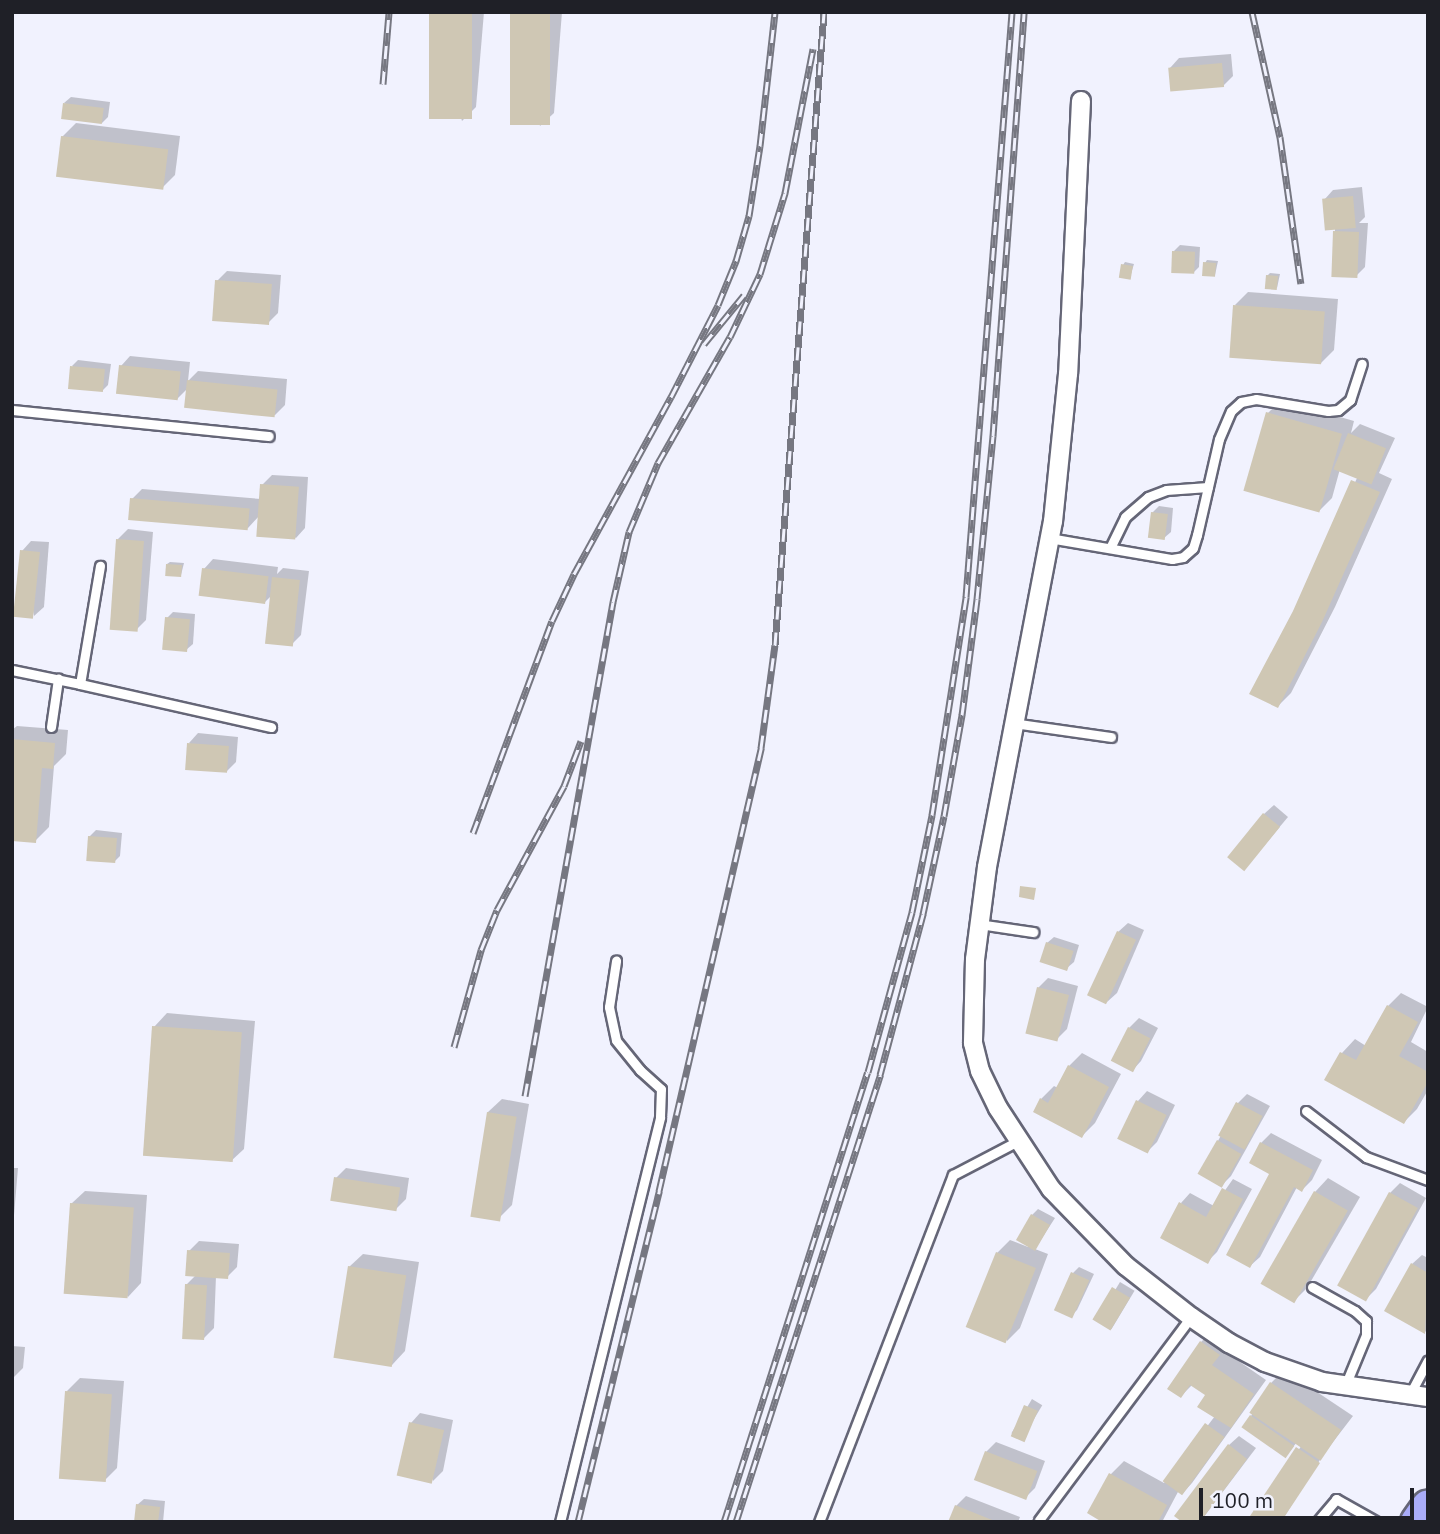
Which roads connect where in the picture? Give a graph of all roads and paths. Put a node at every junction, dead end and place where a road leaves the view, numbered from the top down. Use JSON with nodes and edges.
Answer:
{"nodes":[{"id":1,"x":1081,"y":101,"type":"dead end"},
{"id":2,"x":1362,"y":364,"type":"dead end"},
{"id":3,"x":12,"y":410,"type":"edge"},
{"id":4,"x":269,"y":436,"type":"dead end"},
{"id":5,"x":1208,"y":487,"type":"junction"},
{"id":6,"x":1049,"y":538,"type":"junction"},
{"id":7,"x":1110,"y":548,"type":"junction"},
{"id":8,"x":100,"y":566,"type":"dead end"},
{"id":9,"x":12,"y":670,"type":"edge"},
{"id":10,"x":58,"y":679,"type":"junction"},
{"id":11,"x":80,"y":684,"type":"junction"},
{"id":12,"x":1013,"y":723,"type":"junction"},
{"id":13,"x":51,"y":727,"type":"dead end"},
{"id":14,"x":271,"y":727,"type":"dead end"},
{"id":15,"x":1111,"y":737,"type":"dead end"},
{"id":16,"x":979,"y":925,"type":"junction"},
{"id":17,"x":1033,"y":932,"type":"dead end"},
{"id":18,"x":616,"y":961,"type":"dead end"},
{"id":19,"x":1306,"y":1111,"type":"dead end"},
{"id":20,"x":1018,"y":1141,"type":"junction"},
{"id":21,"x":1428,"y":1180,"type":"edge"},
{"id":22,"x":1312,"y":1287,"type":"dead end"},
{"id":23,"x":1191,"y":1317,"type":"junction"},
{"id":24,"x":1428,"y":1360,"type":"edge"},
{"id":25,"x":1344,"y":1387,"type":"junction"},
{"id":26,"x":1419,"y":1395,"type":"edge"},
{"id":27,"x":1428,"y":1506,"type":"edge"},
{"id":28,"x":1039,"y":1520,"type":"dead end"},
{"id":29,"x":560,"y":1522,"type":"edge"},
{"id":30,"x":819,"y":1522,"type":"edge"},
{"id":31,"x":1317,"y":1522,"type":"edge"},
{"id":32,"x":1377,"y":1522,"type":"edge"},
{"id":33,"x":1417,"y":1522,"type":"edge"}],
"edges":[{"from":1,"to":6,"type":"street"},
{"from":2,"to":5,"type":"lane"},
{"from":3,"to":4,"type":"lane"},
{"from":5,"to":7,"type":"lane"},
{"from":5,"to":7,"type":"lane"},
{"from":6,"to":7,"type":"lane"},
{"from":6,"to":12,"type":"street"},
{"from":8,"to":11,"type":"lane"},
{"from":9,"to":10,"type":"lane"},
{"from":10,"to":11,"type":"lane"},
{"from":10,"to":13,"type":"lane"},
{"from":11,"to":14,"type":"lane"},
{"from":12,"to":15,"type":"lane"},
{"from":12,"to":16,"type":"street"},
{"from":16,"to":17,"type":"lane"},
{"from":16,"to":20,"type":"street"},
{"from":18,"to":29,"type":"lane"},
{"from":19,"to":21,"type":"lane"},
{"from":20,"to":23,"type":"street"},
{"from":20,"to":30,"type":"lane"},
{"from":22,"to":25,"type":"lane"},
{"from":23,"to":25,"type":"street"},
{"from":23,"to":28,"type":"lane"},
{"from":24,"to":26,"type":"lane"},
{"from":25,"to":26,"type":"street"},
{"from":27,"to":33,"type":"highway"},
{"from":31,"to":32,"type":"lane"}]}
